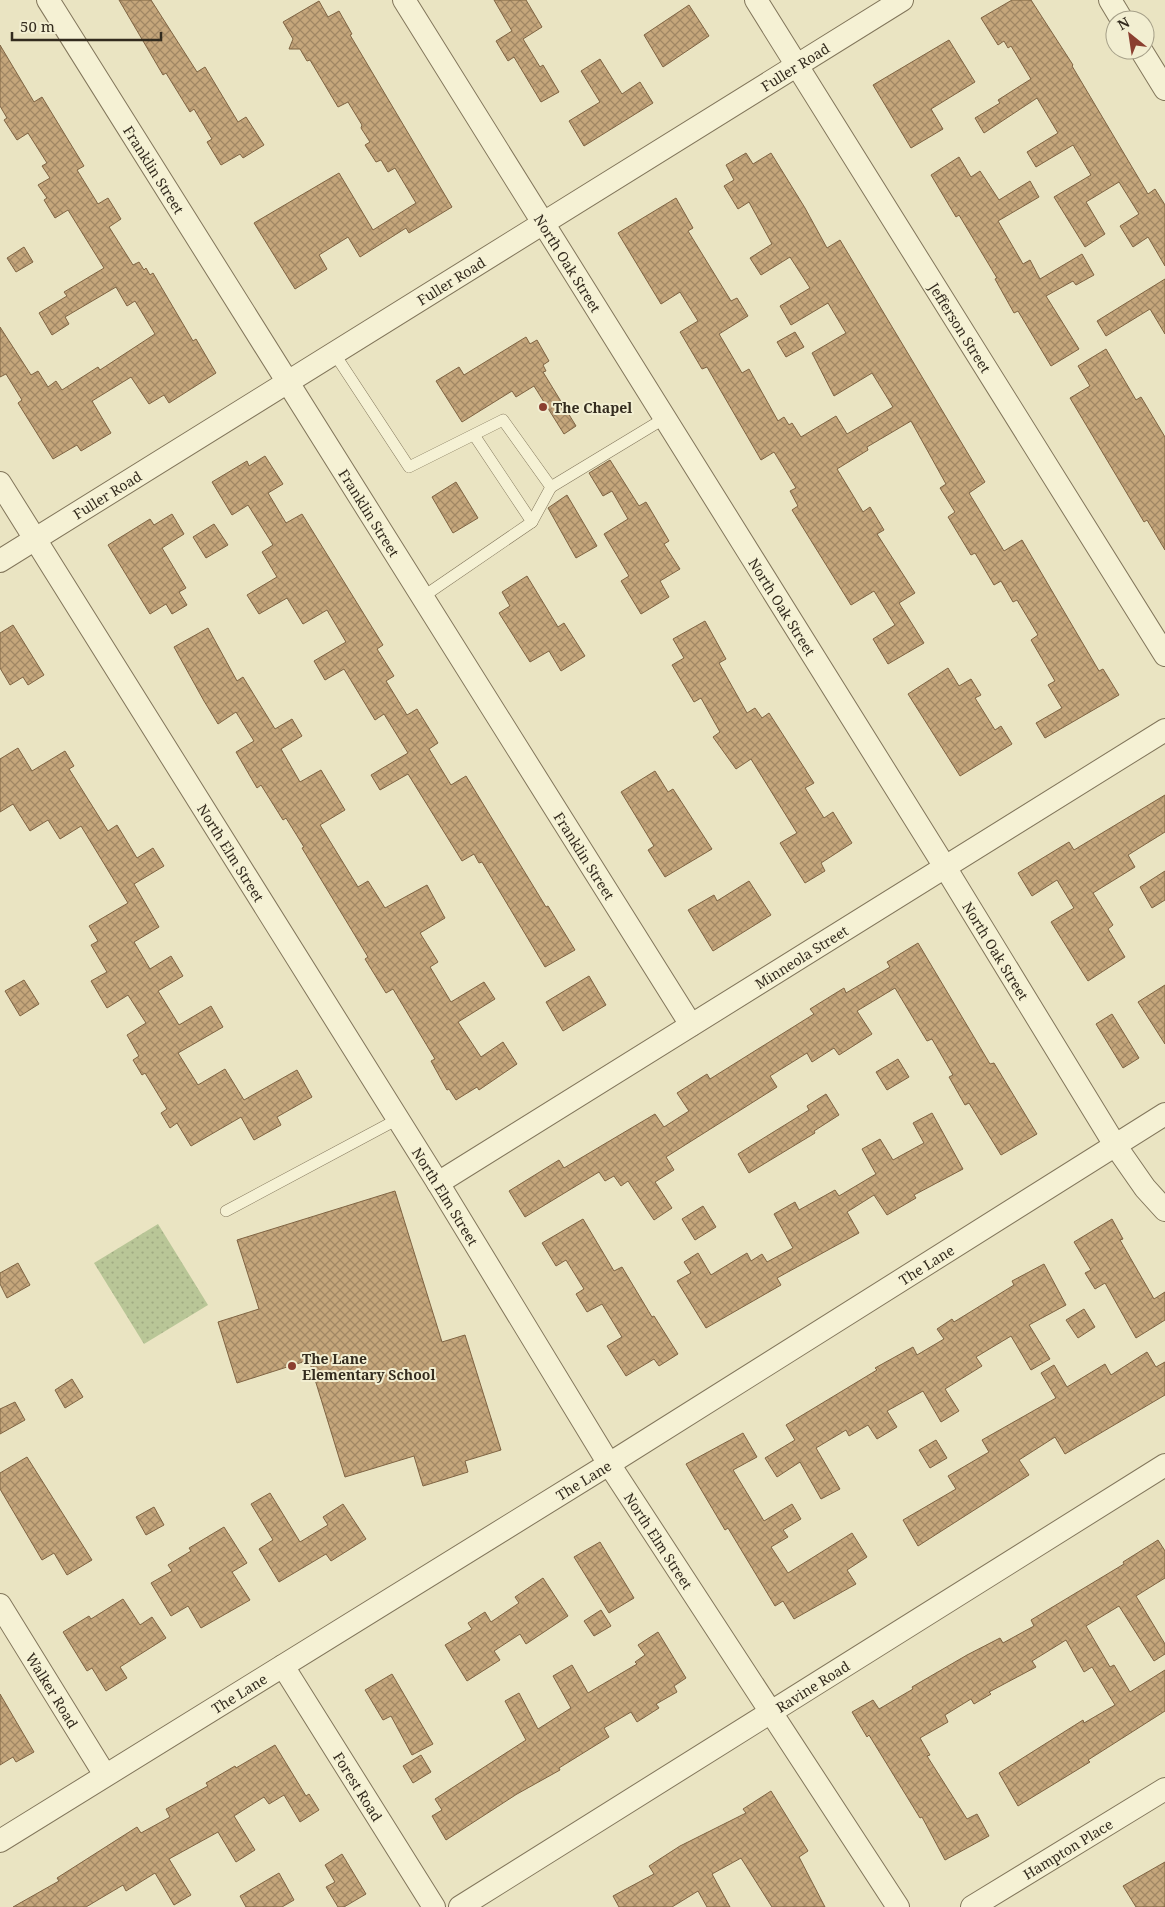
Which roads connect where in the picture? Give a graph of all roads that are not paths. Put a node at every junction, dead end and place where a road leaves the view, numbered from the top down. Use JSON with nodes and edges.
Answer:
{"nodes":[{"id":1,"x":48,"y":0,"type":"edge"},
{"id":2,"x":404,"y":0,"type":"edge"},
{"id":3,"x":756,"y":0,"type":"edge"},
{"id":4,"x":902,"y":0,"type":"edge"},
{"id":5,"x":1147,"y":60,"type":"edge"},
{"id":6,"x":797,"y":65,"type":"junction"},
{"id":7,"x":1165,"y":88,"type":"edge"},
{"id":8,"x":543,"y":223,"type":"junction"},
{"id":9,"x":334,"y":353,"type":"junction"},
{"id":10,"x":289,"y":381,"type":"junction"},
{"id":11,"x":665,"y":418,"type":"junction"},
{"id":12,"x":474,"y":434,"type":"junction"},
{"id":13,"x":0,"y":483,"type":"edge"},
{"id":14,"x":552,"y":487,"type":"junction"},
{"id":15,"x":532,"y":522,"type":"junction"},
{"id":16,"x":35,"y":539,"type":"junction"},
{"id":17,"x":0,"y":561,"type":"edge"},
{"id":18,"x":424,"y":596,"type":"junction"},
{"id":19,"x":1165,"y":655,"type":"edge"},
{"id":20,"x":1165,"y":730,"type":"edge"},
{"id":21,"x":945,"y":867,"type":"junction"},
{"id":22,"x":692,"y":1025,"type":"junction"},
{"id":23,"x":1165,"y":1114,"type":"edge"},
{"id":24,"x":398,"y":1119,"type":"junction"},
{"id":25,"x":1115,"y":1145,"type":"junction"},
{"id":26,"x":438,"y":1183,"type":"junction"},
{"id":27,"x":1165,"y":1210,"type":"edge"},
{"id":28,"x":226,"y":1211,"type":"dead end"},
{"id":29,"x":609,"y":1464,"type":"junction"},
{"id":30,"x":1165,"y":1465,"type":"edge"},
{"id":31,"x":0,"y":1604,"type":"edge"},
{"id":32,"x":283,"y":1666,"type":"junction"},
{"id":33,"x":773,"y":1711,"type":"junction"},
{"id":34,"x":105,"y":1775,"type":"junction"},
{"id":35,"x":1165,"y":1789,"type":"edge"},
{"id":36,"x":0,"y":1841,"type":"edge"},
{"id":37,"x":434,"y":1907,"type":"edge"},
{"id":38,"x":460,"y":1907,"type":"edge"},
{"id":39,"x":898,"y":1907,"type":"edge"},
{"id":40,"x":972,"y":1907,"type":"edge"}],
"edges":[{"from":1,"to":10,"type":"street","name":"Franklin Street"},
{"from":2,"to":8,"type":"street","name":"North Oak Street"},
{"from":3,"to":6,"type":"street","name":"Jefferson Street"},
{"from":4,"to":6,"type":"street","name":"Fuller Road"},
{"from":5,"to":7,"type":"street"},
{"from":6,"to":8,"type":"street","name":"Fuller Road"},
{"from":6,"to":19,"type":"street","name":"Jefferson Street"},
{"from":8,"to":9,"type":"street","name":"Fuller Road"},
{"from":8,"to":11,"type":"street","name":"North Oak Street"},
{"from":9,"to":10,"type":"street","name":"Fuller Road"},
{"from":9,"to":12,"type":"lane"},
{"from":10,"to":16,"type":"street","name":"Fuller Road"},
{"from":10,"to":18,"type":"street","name":"Franklin Street"},
{"from":11,"to":14,"type":"lane"},
{"from":11,"to":21,"type":"street","name":"North Oak Street"},
{"from":12,"to":14,"type":"lane"},
{"from":12,"to":15,"type":"lane"},
{"from":13,"to":16,"type":"street","name":"North Elm Street"},
{"from":14,"to":15,"type":"lane"},
{"from":15,"to":18,"type":"lane"},
{"from":16,"to":17,"type":"street","name":"Fuller Road"},
{"from":16,"to":24,"type":"street","name":"North Elm Street"},
{"from":18,"to":22,"type":"street","name":"Franklin Street"},
{"from":20,"to":21,"type":"street","name":"Minneola Street"},
{"from":21,"to":22,"type":"street","name":"Minneola Street"},
{"from":21,"to":25,"type":"street","name":"North Oak Street"},
{"from":22,"to":26,"type":"street","name":"Minneola Street"},
{"from":23,"to":25,"type":"street","name":"The Lane"},
{"from":24,"to":26,"type":"street","name":"North Elm Street"},
{"from":24,"to":28,"type":"lane"},
{"from":25,"to":27,"type":"street","name":"North Oak Street"},
{"from":25,"to":29,"type":"street","name":"The Lane"},
{"from":26,"to":29,"type":"street","name":"North Elm Street"},
{"from":29,"to":32,"type":"street","name":"The Lane"},
{"from":29,"to":33,"type":"street","name":"North Elm Street"},
{"from":30,"to":33,"type":"street","name":"Ravine Road"},
{"from":31,"to":34,"type":"street","name":"Walker Road"},
{"from":32,"to":34,"type":"street","name":"The Lane"},
{"from":32,"to":37,"type":"street","name":"Forest Road"},
{"from":33,"to":38,"type":"street","name":"Ravine Road"},
{"from":33,"to":39,"type":"street","name":"North Elm Street"},
{"from":34,"to":36,"type":"street","name":"The Lane"},
{"from":35,"to":40,"type":"street","name":"Hampton Place"}]}
